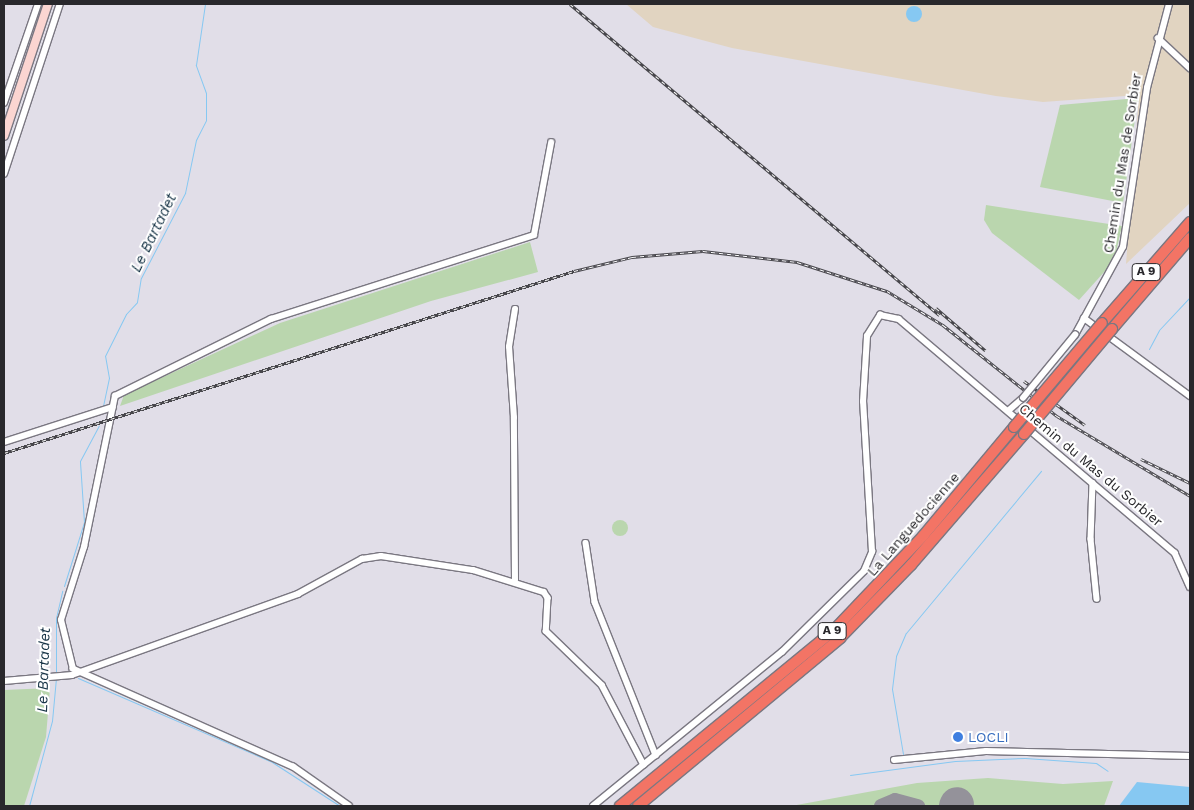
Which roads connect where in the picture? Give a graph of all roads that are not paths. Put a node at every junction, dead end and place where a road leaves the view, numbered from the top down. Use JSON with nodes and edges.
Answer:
{"nodes":[{"id":1,"x":38,"y":4,"type":"edge"},
{"id":2,"x":48,"y":4,"type":"edge"},
{"id":3,"x":60,"y":4,"type":"edge"},
{"id":4,"x":1169,"y":4,"type":"edge"},
{"id":5,"x":1158,"y":38,"type":"junction"},
{"id":6,"x":1190,"y":68,"type":"edge"},
{"id":7,"x":4,"y":103,"type":"edge"},
{"id":8,"x":4,"y":136,"type":"edge"},
{"id":9,"x":551,"y":143,"type":"dead end"},
{"id":10,"x":4,"y":174,"type":"edge"},
{"id":11,"x":1190,"y":222,"type":"edge"},
{"id":12,"x":1190,"y":238,"type":"edge"},
{"id":13,"x":515,"y":309,"type":"dead end"},
{"id":14,"x":1084,"y":318,"type":"junction"},
{"id":15,"x":1190,"y":396,"type":"edge"},
{"id":16,"x":113,"y":407,"type":"junction"},
{"id":17,"x":1008,"y":411,"type":"junction"},
{"id":18,"x":4,"y":442,"type":"edge"},
{"id":19,"x":1093,"y":483,"type":"junction"},
{"id":20,"x":586,"y":543,"type":"dead end"},
{"id":21,"x":515,"y":580,"type":"junction"},
{"id":22,"x":1190,"y":587,"type":"edge"},
{"id":23,"x":1097,"y":599,"type":"dead end"},
{"id":24,"x":78,"y":673,"type":"junction"},
{"id":25,"x":4,"y":681,"type":"edge"},
{"id":26,"x":656,"y":755,"type":"junction"},
{"id":27,"x":1190,"y":756,"type":"edge"},
{"id":28,"x":894,"y":760,"type":"dead end"},
{"id":29,"x":644,"y":764,"type":"junction"},
{"id":30,"x":349,"y":806,"type":"edge"},
{"id":31,"x":593,"y":806,"type":"edge"},
{"id":32,"x":620,"y":806,"type":"edge"},
{"id":33,"x":638,"y":806,"type":"edge"}],
"edges":[{"from":1,"to":7,"type":"street"},
{"from":2,"to":8,"type":"main road"},
{"from":3,"to":10,"type":"street"},
{"from":4,"to":5,"type":"street","name":"Chemin du Mas de Sorbier"},
{"from":5,"to":6,"type":"street"},
{"from":5,"to":14,"type":"street","name":"Chemin du Mas de Sorbier"},
{"from":9,"to":16,"type":"street"},
{"from":11,"to":32,"type":"highway","name":"La Languedocienne","number":"A 9","bridge":true},
{"from":12,"to":33,"type":"highway","name":"La Languedocienne","number":"A 9","bridge":true},
{"from":13,"to":21,"type":"street"},
{"from":14,"to":15,"type":"street"},
{"from":14,"to":17,"type":"street","name":"Chemin du Mas du Sorbier","bridge":true},
{"from":16,"to":18,"type":"street"},
{"from":16,"to":24,"type":"street"},
{"from":17,"to":19,"type":"street","name":"Chemin du Mas du Sorbier"},
{"from":17,"to":26,"type":"street"},
{"from":19,"to":22,"type":"street","name":"Chemin du Mas du Sorbier"},
{"from":19,"to":23,"type":"street"},
{"from":20,"to":26,"type":"street"},
{"from":21,"to":24,"type":"street"},
{"from":21,"to":29,"type":"street"},
{"from":24,"to":25,"type":"street"},
{"from":24,"to":30,"type":"street"},
{"from":26,"to":29,"type":"street"},
{"from":27,"to":28,"type":"street"},
{"from":29,"to":31,"type":"street"}]}
